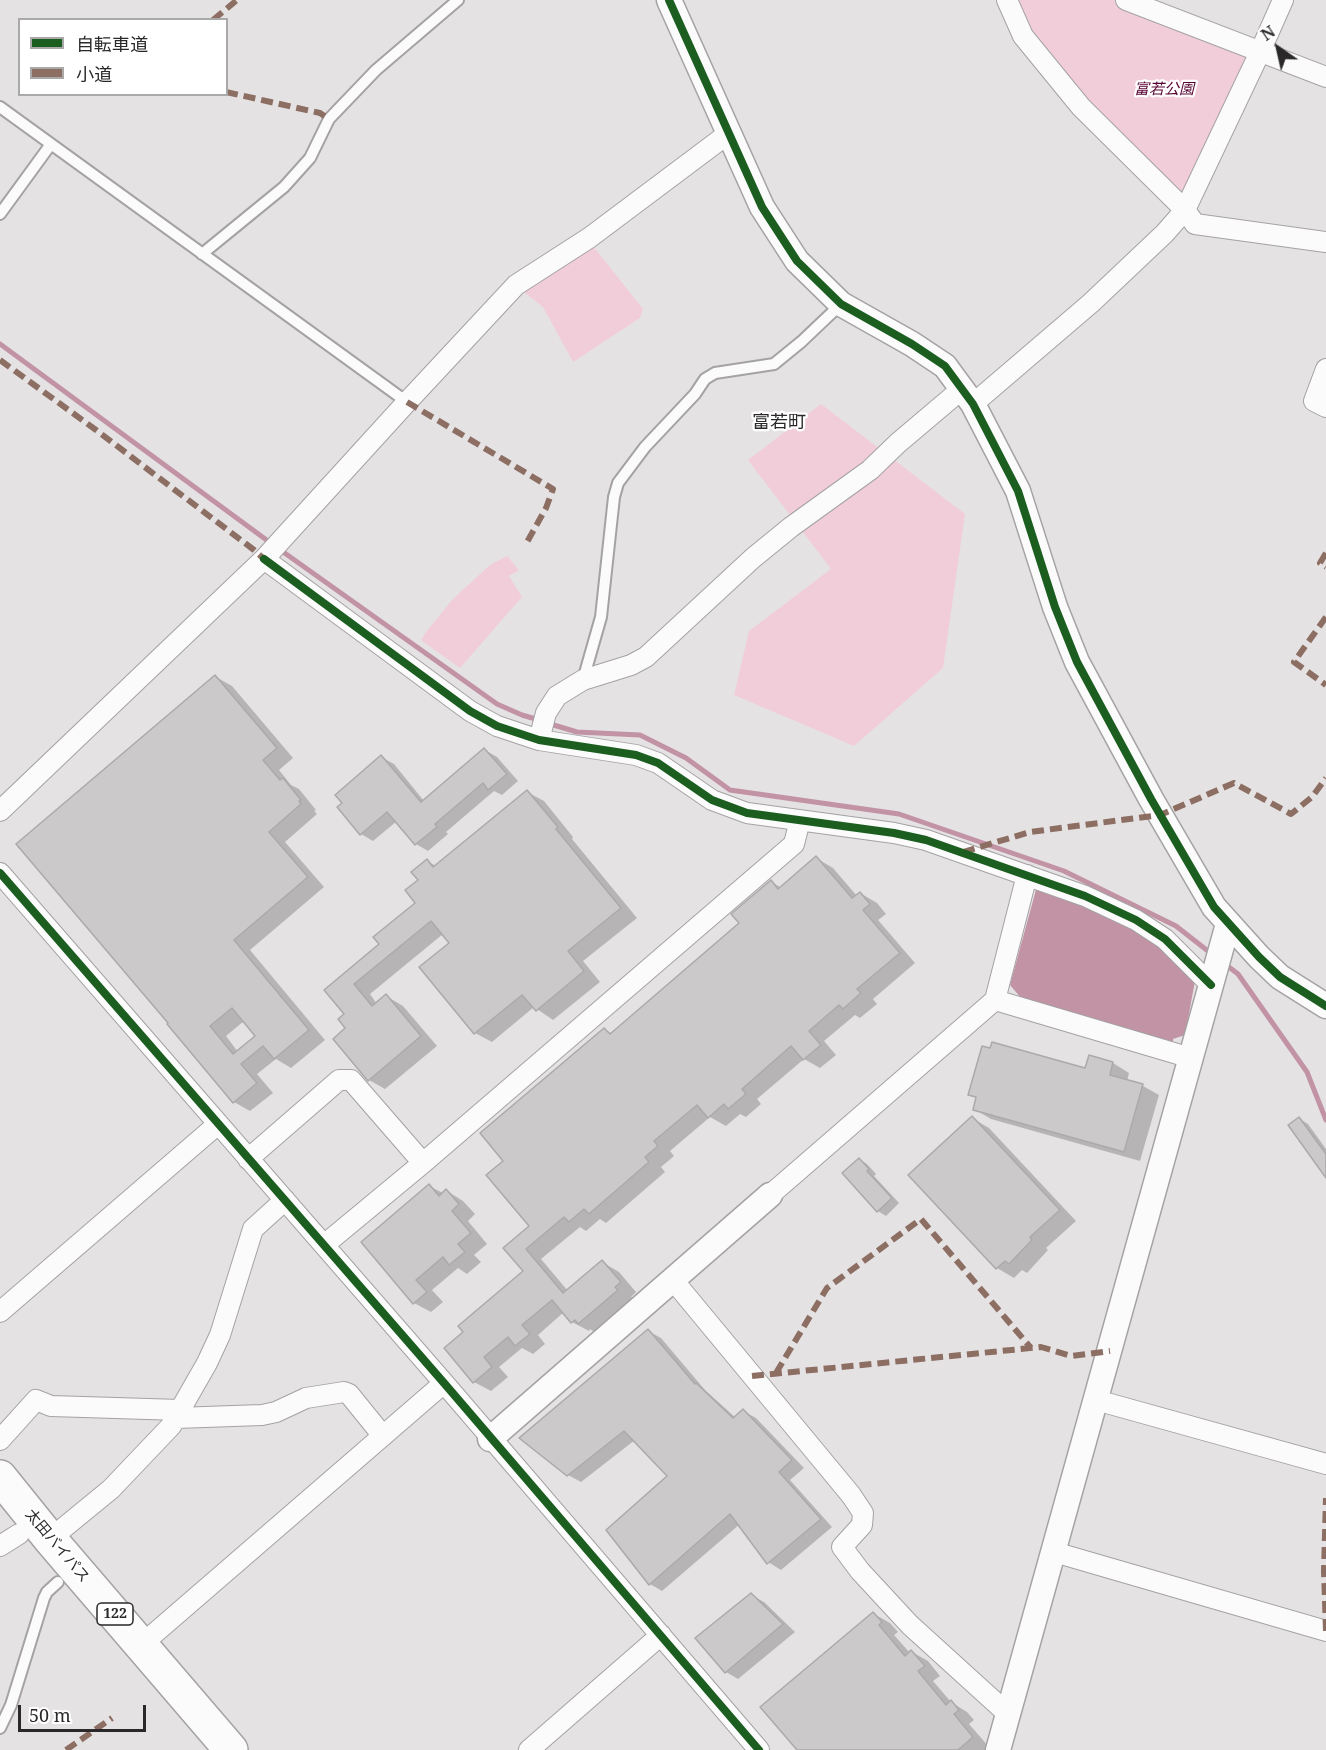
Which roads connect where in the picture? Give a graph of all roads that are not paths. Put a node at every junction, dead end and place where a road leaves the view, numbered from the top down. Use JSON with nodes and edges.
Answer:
{"nodes":[{"id":1,"x":458,"y":0,"type":"edge"},
{"id":2,"x":669,"y":0,"type":"edge"},
{"id":3,"x":1007,"y":0,"type":"edge"},
{"id":4,"x":1126,"y":0,"type":"edge"},
{"id":5,"x":1283,"y":0,"type":"edge"},
{"id":6,"x":1260,"y":52,"type":"junction"},
{"id":7,"x":1326,"y":77,"type":"edge"},
{"id":8,"x":0,"y":106,"type":"edge"},
{"id":9,"x":729,"y":133,"type":"junction"},
{"id":10,"x":51,"y":144,"type":"junction"},
{"id":11,"x":1185,"y":210,"type":"junction"},
{"id":12,"x":0,"y":214,"type":"edge"},
{"id":13,"x":1326,"y":242,"type":"edge"},
{"id":14,"x":202,"y":254,"type":"junction"},
{"id":15,"x":841,"y":304,"type":"junction"},
{"id":16,"x":1326,"y":369,"type":"edge"},
{"id":17,"x":968,"y":396,"type":"junction"},
{"id":18,"x":407,"y":402,"type":"junction"},
{"id":19,"x":1326,"y":407,"type":"edge"},
{"id":20,"x":272,"y":550,"type":"junction"},
{"id":21,"x":583,"y":680,"type":"junction"},
{"id":22,"x":542,"y":727,"type":"junction"},
{"id":23,"x":0,"y":811,"type":"edge"},
{"id":24,"x":800,"y":820,"type":"junction"},
{"id":25,"x":0,"y":873,"type":"edge"},
{"id":26,"x":1028,"y":875,"type":"junction"},
{"id":27,"x":1228,"y":924,"type":"junction"},
{"id":28,"x":1216,"y":968,"type":"junction"},
{"id":29,"x":995,"y":1000,"type":"junction"},
{"id":30,"x":1326,"y":1006,"type":"edge"},
{"id":31,"x":1191,"y":1058,"type":"junction"},
{"id":32,"x":218,"y":1124,"type":"junction"},
{"id":33,"x":248,"y":1159,"type":"junction"},
{"id":34,"x":423,"y":1163,"type":"junction"},
{"id":35,"x":770,"y":1195,"type":"joint"},
{"id":36,"x":285,"y":1200,"type":"junction"},
{"id":37,"x":324,"y":1245,"type":"junction"},
{"id":38,"x":673,"y":1280,"type":"junction"},
{"id":39,"x":0,"y":1312,"type":"edge"},
{"id":40,"x":444,"y":1383,"type":"junction"},
{"id":41,"x":1096,"y":1400,"type":"junction"},
{"id":42,"x":178,"y":1414,"type":"junction"},
{"id":43,"x":383,"y":1436,"type":"junction"},
{"id":44,"x":490,"y":1438,"type":"junction"},
{"id":45,"x":0,"y":1440,"type":"edge"},
{"id":46,"x":1326,"y":1464,"type":"edge"},
{"id":47,"x":0,"y":1477,"type":"edge"},
{"id":48,"x":6,"y":1531,"type":"edge"},
{"id":49,"x":50,"y":1539,"type":"junction"},
{"id":50,"x":1054,"y":1551,"type":"junction"},
{"id":51,"x":58,"y":1582,"type":"junction"},
{"id":52,"x":1326,"y":1631,"type":"edge"},
{"id":53,"x":661,"y":1635,"type":"junction"},
{"id":54,"x":141,"y":1645,"type":"junction"},
{"id":55,"x":1008,"y":1714,"type":"junction"},
{"id":56,"x":0,"y":1728,"type":"edge"},
{"id":57,"x":202,"y":1750,"type":"edge"},
{"id":58,"x":231,"y":1750,"type":"edge"},
{"id":59,"x":529,"y":1750,"type":"edge"},
{"id":60,"x":759,"y":1750,"type":"edge"},
{"id":61,"x":998,"y":1750,"type":"edge"}],
"edges":[{"from":1,"to":14,"type":"lane"},
{"from":2,"to":9,"type":"street"},
{"from":3,"to":11,"type":"street"},
{"from":4,"to":6,"type":"street"},
{"from":5,"to":6,"type":"street"},
{"from":6,"to":7,"type":"street"},
{"from":6,"to":11,"type":"street"},
{"from":8,"to":10,"type":"lane"},
{"from":9,"to":15,"type":"street"},
{"from":9,"to":18,"type":"street"},
{"from":10,"to":12,"type":"lane"},
{"from":10,"to":14,"type":"lane"},
{"from":11,"to":13,"type":"street"},
{"from":11,"to":17,"type":"street"},
{"from":14,"to":18,"type":"lane"},
{"from":15,"to":17,"type":"street"},
{"from":15,"to":21,"type":"lane"},
{"from":16,"to":19,"type":"street"},
{"from":17,"to":21,"type":"street"},
{"from":17,"to":27,"type":"street"},
{"from":18,"to":20,"type":"street"},
{"from":20,"to":22,"type":"street"},
{"from":20,"to":23,"type":"street"},
{"from":21,"to":22,"type":"street"},
{"from":22,"to":24,"type":"street"},
{"from":24,"to":26,"type":"street"},
{"from":24,"to":34,"type":"street"},
{"from":25,"to":32,"type":"street"},
{"from":26,"to":28,"type":"street"},
{"from":26,"to":29,"type":"street"},
{"from":27,"to":28,"type":"street"},
{"from":27,"to":30,"type":"street"},
{"from":28,"to":31,"type":"street"},
{"from":29,"to":31,"type":"street"},
{"from":29,"to":35,"type":"street"},
{"from":31,"to":41,"type":"street"},
{"from":32,"to":33,"type":"street"},
{"from":32,"to":39,"type":"street"},
{"from":33,"to":34,"type":"street"},
{"from":33,"to":36,"type":"street"},
{"from":34,"to":37,"type":"street"},
{"from":35,"to":38,"type":"street"},
{"from":36,"to":37,"type":"street"},
{"from":36,"to":42,"type":"street"},
{"from":37,"to":40,"type":"street"},
{"from":38,"to":44,"type":"street"},
{"from":38,"to":55,"type":"street"},
{"from":40,"to":43,"type":"street"},
{"from":40,"to":44,"type":"street"},
{"from":41,"to":46,"type":"street"},
{"from":41,"to":50,"type":"street"},
{"from":42,"to":43,"type":"street"},
{"from":42,"to":45,"type":"street"},
{"from":42,"to":49,"type":"street"},
{"from":43,"to":54,"type":"street"},
{"from":44,"to":53,"type":"street"},
{"from":47,"to":49,"type":"highway","name":"太田バイパス","number":"122"},
{"from":48,"to":51,"type":"highway","name":"太田バイパス","number":"122"},
{"from":49,"to":54,"type":"highway","name":"太田バイパス","number":"122"},
{"from":50,"to":52,"type":"street"},
{"from":50,"to":55,"type":"street"},
{"from":51,"to":56,"type":"lane"},
{"from":51,"to":57,"type":"highway","name":"太田バイパス","number":"122"},
{"from":53,"to":59,"type":"street"},
{"from":53,"to":60,"type":"street"},
{"from":54,"to":58,"type":"highway","name":"太田バイパス","number":"122"},
{"from":55,"to":61,"type":"street"}]}
